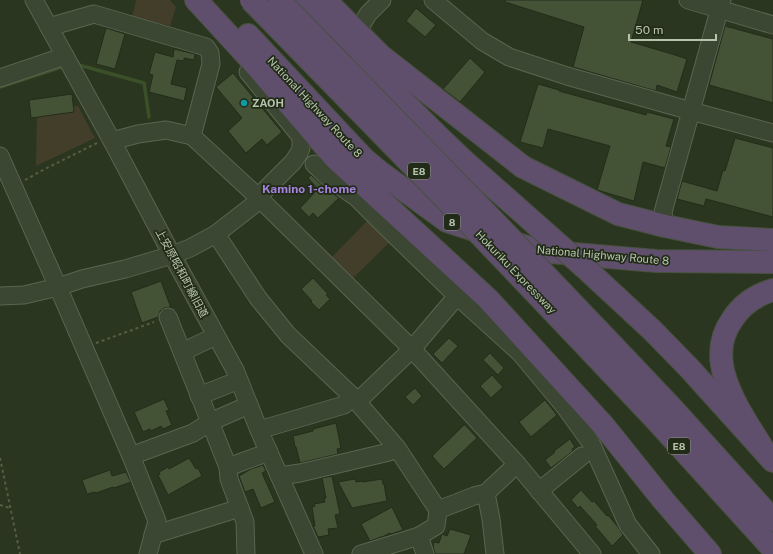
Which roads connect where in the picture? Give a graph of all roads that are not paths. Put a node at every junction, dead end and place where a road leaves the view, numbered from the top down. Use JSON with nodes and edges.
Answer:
{"nodes":[{"id":1,"x":34,"y":0,"type":"edge"},
{"id":2,"x":252,"y":0,"type":"edge"},
{"id":3,"x":279,"y":0,"type":"edge"},
{"id":4,"x":303,"y":0,"type":"edge"},
{"id":5,"x":325,"y":0,"type":"edge"},
{"id":6,"x":382,"y":0,"type":"edge"},
{"id":7,"x":433,"y":0,"type":"edge"},
{"id":8,"x":688,"y":0,"type":"edge"},
{"id":9,"x":203,"y":1,"type":"edge"},
{"id":10,"x":721,"y":5,"type":"edge"},
{"id":11,"x":773,"y":25,"type":"edge"},
{"id":12,"x":49,"y":27,"type":"junction"},
{"id":13,"x":358,"y":32,"type":"junction"},
{"id":14,"x":65,"y":56,"type":"junction"},
{"id":15,"x":381,"y":56,"type":"junction"},
{"id":16,"x":252,"y":61,"type":"junction"},
{"id":17,"x":0,"y":78,"type":"edge"},
{"id":18,"x":691,"y":110,"type":"junction"},
{"id":19,"x":773,"y":133,"type":"edge"},
{"id":20,"x":192,"y":136,"type":"junction"},
{"id":21,"x":110,"y":139,"type":"junction"},
{"id":22,"x":0,"y":156,"type":"edge"},
{"id":23,"x":364,"y":159,"type":"junction"},
{"id":24,"x":336,"y":160,"type":"junction"},
{"id":25,"x":314,"y":164,"type":"dead end"},
{"id":26,"x":506,"y":198,"type":"junction"},
{"id":27,"x":260,"y":199,"type":"junction"},
{"id":28,"x":664,"y":226,"type":"junction"},
{"id":29,"x":216,"y":234,"type":"junction"},
{"id":30,"x":773,"y":240,"type":"edge"},
{"id":31,"x":172,"y":255,"type":"junction"},
{"id":32,"x":773,"y":262,"type":"edge"},
{"id":33,"x":58,"y":287,"type":"junction"},
{"id":34,"x":773,"y":290,"type":"edge"},
{"id":35,"x":0,"y":296,"type":"edge"},
{"id":36,"x":457,"y":296,"type":"junction"},
{"id":37,"x":168,"y":317,"type":"road end"},
{"id":38,"x":216,"y":336,"type":"junction"},
{"id":39,"x":592,"y":337,"type":"junction"},
{"id":40,"x":412,"y":349,"type":"junction"},
{"id":41,"x":182,"y":352,"type":"junction"},
{"id":42,"x":239,"y":380,"type":"junction"},
{"id":43,"x":200,"y":396,"type":"junction"},
{"id":44,"x":354,"y":399,"type":"junction"},
{"id":45,"x":248,"y":405,"type":"junction"},
{"id":46,"x":210,"y":422,"type":"junction"},
{"id":47,"x":259,"y":430,"type":"junction"},
{"id":48,"x":397,"y":448,"type":"junction"},
{"id":49,"x":269,"y":452,"type":"junction"},
{"id":50,"x":768,"y":455,"type":"edge"},
{"id":51,"x":131,"y":456,"type":"junction"},
{"id":52,"x":582,"y":456,"type":"dead end"},
{"id":53,"x":517,"y":464,"type":"junction"},
{"id":54,"x":228,"y":467,"type":"junction"},
{"id":55,"x":280,"y":476,"type":"junction"},
{"id":56,"x":539,"y":491,"type":"junction"},
{"id":57,"x":486,"y":493,"type":"junction"},
{"id":58,"x":240,"y":508,"type":"junction"},
{"id":59,"x":438,"y":510,"type":"junction"},
{"id":60,"x":773,"y":520,"type":"edge"},
{"id":61,"x":153,"y":535,"type":"junction"},
{"id":62,"x":419,"y":536,"type":"junction"},
{"id":63,"x":773,"y":549,"type":"edge"},
{"id":64,"x":148,"y":554,"type":"edge"},
{"id":65,"x":246,"y":554,"type":"edge"},
{"id":66,"x":314,"y":554,"type":"edge"},
{"id":67,"x":361,"y":554,"type":"edge"},
{"id":68,"x":425,"y":554,"type":"edge"},
{"id":69,"x":495,"y":554,"type":"edge"},
{"id":70,"x":592,"y":554,"type":"edge"},
{"id":71,"x":651,"y":554,"type":"edge"},
{"id":72,"x":710,"y":554,"type":"edge"}],
"edges":[{"from":1,"to":12,"type":"street","name":"上安原昭和町線旧道"},
{"from":2,"to":39,"type":"highway","name":"Hokuriku Expressway","number":"E8","bridge":true},
{"from":3,"to":39,"type":"highway","name":"Hokuriku Expressway","number":"E8","bridge":true},
{"from":4,"to":26,"type":"highway"},
{"from":5,"to":13,"type":"highway"},
{"from":6,"to":13,"type":"street"},
{"from":7,"to":18,"type":"street"},
{"from":8,"to":10,"type":"street"},
{"from":9,"to":16,"type":"highway"},
{"from":9,"to":23,"type":"highway","name":"National Highway Route 8","number":"8"},
{"from":9,"to":27,"type":"street"},
{"from":10,"to":11,"type":"street"},
{"from":10,"to":18,"type":"street"},
{"from":12,"to":14,"type":"street","name":"上安原昭和町線旧道"},
{"from":12,"to":20,"type":"street"},
{"from":13,"to":15,"type":"highway"},
{"from":14,"to":17,"type":"street"},
{"from":14,"to":21,"type":"street","name":"上安原昭和町線旧道"},
{"from":15,"to":26,"type":"highway"},
{"from":15,"to":28,"type":"highway"},
{"from":16,"to":23,"type":"highway"},
{"from":16,"to":24,"type":"highway"},
{"from":18,"to":19,"type":"street"},
{"from":18,"to":28,"type":"street"},
{"from":20,"to":21,"type":"street"},
{"from":20,"to":27,"type":"street"},
{"from":21,"to":31,"type":"street","name":"上安原昭和町線旧道"},
{"from":22,"to":33,"type":"street"},
{"from":23,"to":32,"type":"highway","name":"National Highway Route 8","number":"8"},
{"from":24,"to":27,"type":"street"},
{"from":24,"to":72,"type":"highway"},
{"from":25,"to":36,"type":"street"},
{"from":26,"to":50,"type":"highway","bridge":true},
{"from":27,"to":29,"type":"street"},
{"from":27,"to":40,"type":"street"},
{"from":28,"to":30,"type":"highway"},
{"from":29,"to":31,"type":"street"},
{"from":29,"to":44,"type":"street"},
{"from":31,"to":33,"type":"street"},
{"from":31,"to":38,"type":"street","name":"上安原昭和町線旧道"},
{"from":33,"to":35,"type":"street"},
{"from":33,"to":51,"type":"street"},
{"from":34,"to":50,"type":"highway"},
{"from":36,"to":40,"type":"street"},
{"from":36,"to":71,"type":"street"},
{"from":37,"to":41,"type":"street"},
{"from":38,"to":41,"type":"street"},
{"from":38,"to":42,"type":"street","name":"上安原昭和町線旧道"},
{"from":39,"to":60,"type":"highway","name":"Hokuriku Expressway","number":"E8"},
{"from":39,"to":63,"type":"highway","name":"Hokuriku Expressway","number":"E8"},
{"from":40,"to":44,"type":"street"},
{"from":40,"to":53,"type":"street"},
{"from":41,"to":43,"type":"street"},
{"from":42,"to":43,"type":"street"},
{"from":42,"to":45,"type":"street","name":"上安原昭和町線旧道"},
{"from":43,"to":46,"type":"street"},
{"from":44,"to":47,"type":"street"},
{"from":44,"to":48,"type":"street"},
{"from":45,"to":46,"type":"street"},
{"from":45,"to":47,"type":"street","name":"上安原昭和町線旧道"},
{"from":46,"to":51,"type":"street"},
{"from":46,"to":54,"type":"street"},
{"from":47,"to":49,"type":"street","name":"上安原昭和町線旧道"},
{"from":48,"to":55,"type":"street"},
{"from":48,"to":59,"type":"street"},
{"from":49,"to":54,"type":"street"},
{"from":49,"to":55,"type":"street","name":"上安原昭和町線旧道"},
{"from":51,"to":61,"type":"street"},
{"from":52,"to":56,"type":"street"},
{"from":53,"to":56,"type":"street"},
{"from":53,"to":57,"type":"street"},
{"from":54,"to":58,"type":"street"},
{"from":55,"to":66,"type":"street","name":"上安原昭和町線旧道"},
{"from":56,"to":70,"type":"street"},
{"from":57,"to":59,"type":"street"},
{"from":57,"to":69,"type":"street"},
{"from":58,"to":61,"type":"street"},
{"from":58,"to":65,"type":"street"},
{"from":59,"to":62,"type":"street"},
{"from":61,"to":64,"type":"street"},
{"from":62,"to":67,"type":"street"},
{"from":62,"to":68,"type":"street"}]}
